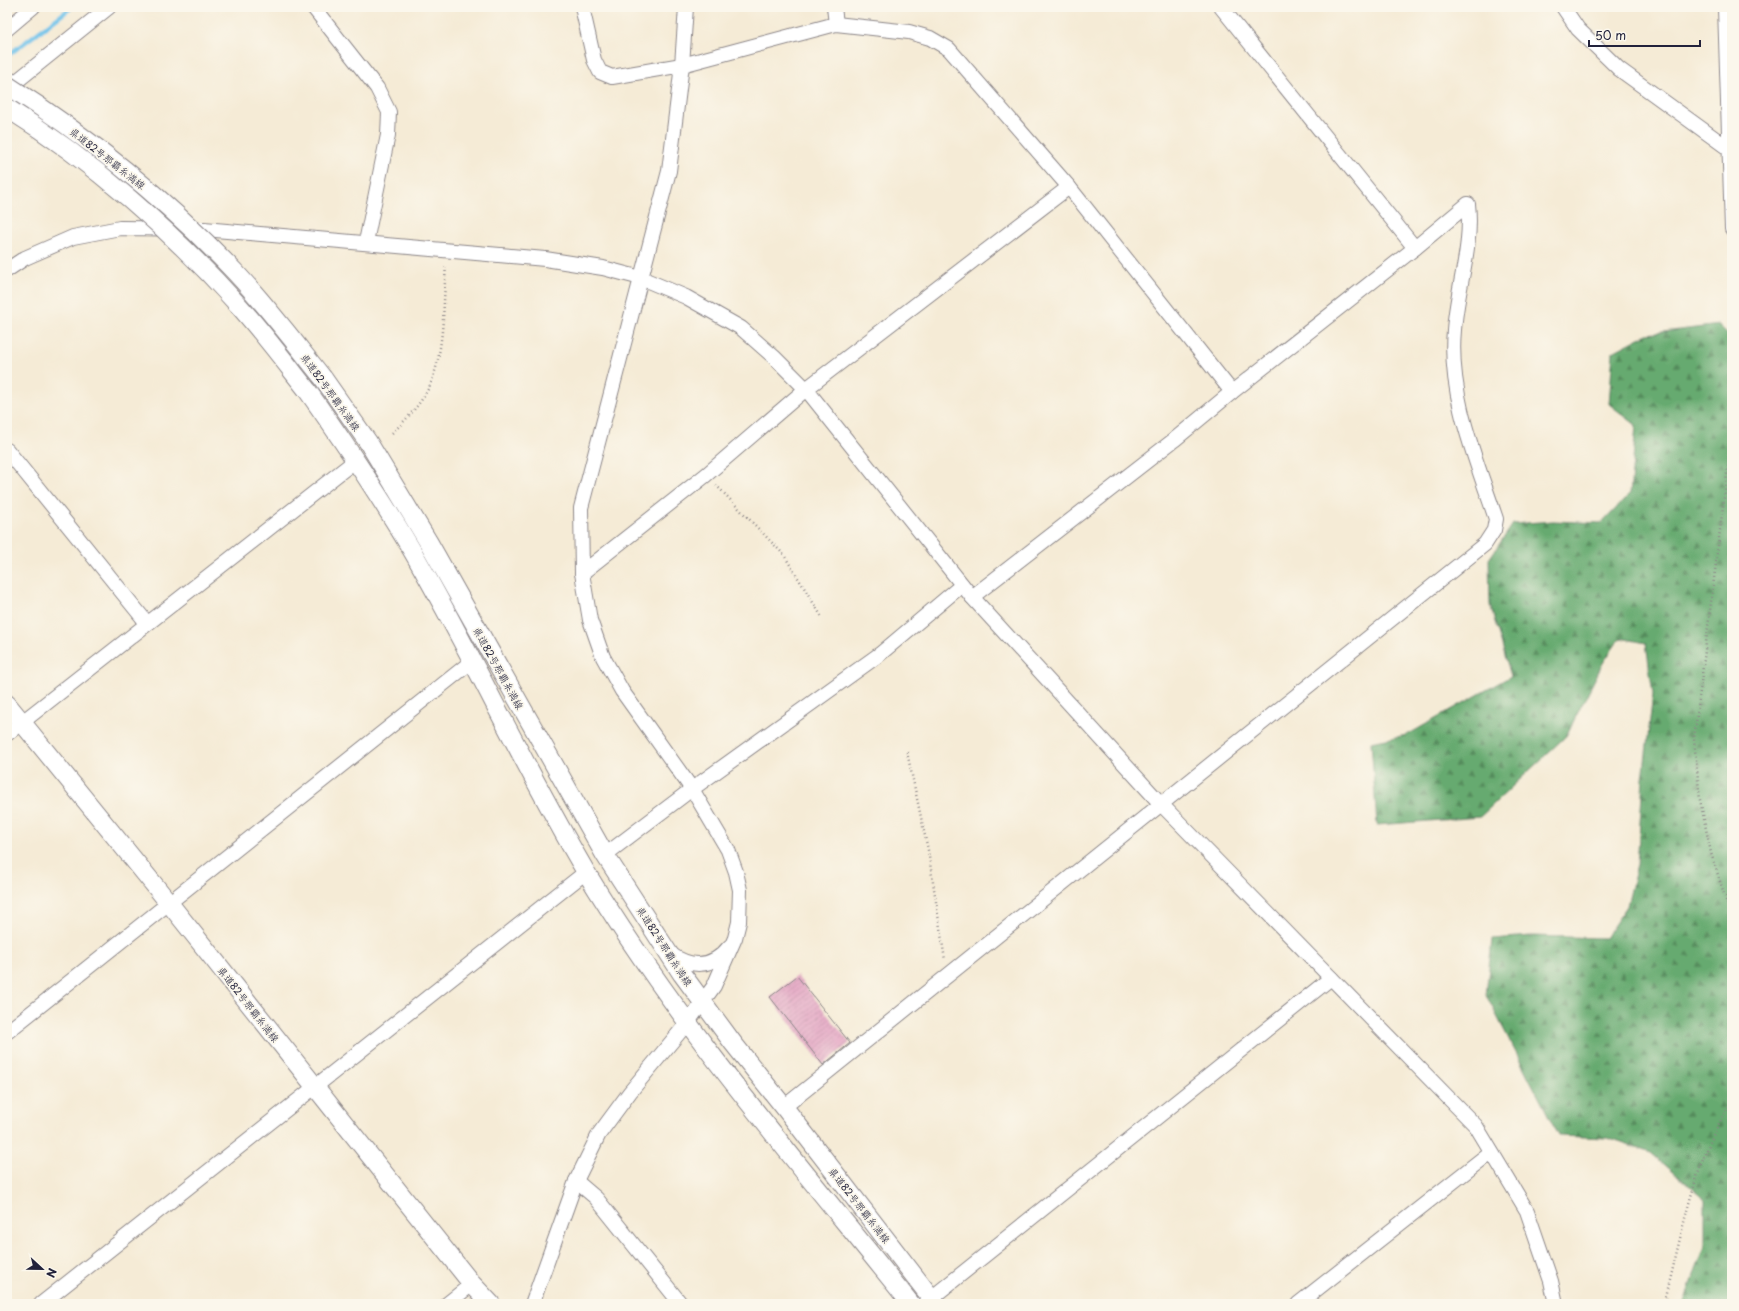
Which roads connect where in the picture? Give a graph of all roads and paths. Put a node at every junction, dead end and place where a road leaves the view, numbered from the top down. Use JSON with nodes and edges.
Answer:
{"nodes":[{"id":1,"x":33,"y":7,"type":"edge"},
{"id":2,"x":109,"y":7,"type":"edge"},
{"id":3,"x":313,"y":7,"type":"edge"},
{"id":4,"x":582,"y":7,"type":"edge"},
{"id":5,"x":686,"y":7,"type":"edge"},
{"id":6,"x":834,"y":7,"type":"edge"},
{"id":7,"x":1221,"y":7,"type":"edge"},
{"id":8,"x":1563,"y":7,"type":"edge"},
{"id":9,"x":1725,"y":7,"type":"edge"},
{"id":10,"x":836,"y":24,"type":"junction"},
{"id":11,"x":7,"y":28,"type":"edge"},
{"id":12,"x":682,"y":65,"type":"junction"},
{"id":13,"x":7,"y":85,"type":"edge"},
{"id":14,"x":7,"y":89,"type":"edge"},
{"id":15,"x":7,"y":108,"type":"edge"},
{"id":16,"x":1730,"y":150,"type":"edge"},
{"id":17,"x":1069,"y":187,"type":"junction"},
{"id":18,"x":1732,"y":229,"type":"edge"},
{"id":19,"x":366,"y":242,"type":"junction"},
{"id":20,"x":1415,"y":248,"type":"junction"},
{"id":21,"x":447,"y":250,"type":"junction"},
{"id":22,"x":7,"y":270,"type":"edge"},
{"id":23,"x":641,"y":278,"type":"junction"},
{"id":24,"x":806,"y":389,"type":"junction"},
{"id":25,"x":1232,"y":392,"type":"junction"},
{"id":26,"x":392,"y":433,"type":"dead end"},
{"id":27,"x":1732,"y":434,"type":"edge"},
{"id":28,"x":7,"y":450,"type":"edge"},
{"id":29,"x":356,"y":460,"type":"junction"},
{"id":30,"x":706,"y":475,"type":"junction"},
{"id":31,"x":582,"y":573,"type":"junction"},
{"id":32,"x":962,"y":585,"type":"junction"},
{"id":33,"x":972,"y":597,"type":"junction"},
{"id":34,"x":822,"y":616,"type":"dead end"},
{"id":35,"x":147,"y":623,"type":"junction"},
{"id":36,"x":471,"y":662,"type":"junction"},
{"id":37,"x":7,"y":704,"type":"edge"},
{"id":38,"x":21,"y":722,"type":"junction"},
{"id":39,"x":7,"y":734,"type":"edge"},
{"id":40,"x":906,"y":752,"type":"dead end"},
{"id":41,"x":692,"y":789,"type":"junction"},
{"id":42,"x":1160,"y":804,"type":"junction"},
{"id":43,"x":605,"y":854,"type":"junction"},
{"id":44,"x":586,"y":872,"type":"junction"},
{"id":45,"x":169,"y":903,"type":"junction"},
{"id":46,"x":1732,"y":919,"type":"edge"},
{"id":47,"x":735,"y":938,"type":"junction"},
{"id":48,"x":668,"y":953,"type":"junction"},
{"id":49,"x":948,"y":975,"type":"junction"},
{"id":50,"x":1331,"y":978,"type":"junction"},
{"id":51,"x":702,"y":1003,"type":"junction"},
{"id":52,"x":688,"y":1022,"type":"junction"},
{"id":53,"x":7,"y":1032,"type":"edge"},
{"id":54,"x":316,"y":1087,"type":"junction"},
{"id":55,"x":1732,"y":1101,"type":"edge"},
{"id":56,"x":784,"y":1107,"type":"junction"},
{"id":57,"x":1491,"y":1152,"type":"junction"},
{"id":58,"x":576,"y":1181,"type":"junction"},
{"id":59,"x":472,"y":1284,"type":"junction"},
{"id":60,"x":930,"y":1302,"type":"edge"},
{"id":61,"x":41,"y":1304,"type":"edge"},
{"id":62,"x":447,"y":1304,"type":"edge"},
{"id":63,"x":491,"y":1304,"type":"edge"},
{"id":64,"x":532,"y":1304,"type":"edge"},
{"id":65,"x":681,"y":1304,"type":"edge"},
{"id":66,"x":911,"y":1304,"type":"edge"},
{"id":67,"x":1298,"y":1304,"type":"edge"},
{"id":68,"x":1556,"y":1304,"type":"edge"},
{"id":69,"x":1664,"y":1304,"type":"edge"}],
"edges":[{"from":1,"to":11,"type":"street"},
{"from":2,"to":14,"type":"street"},
{"from":3,"to":19,"type":"street"},
{"from":4,"to":12,"type":"street"},
{"from":5,"to":12,"type":"street"},
{"from":6,"to":10,"type":"street"},
{"from":7,"to":20,"type":"street"},
{"from":8,"to":16,"type":"street"},
{"from":9,"to":16,"type":"street"},
{"from":10,"to":12,"type":"street"},
{"from":10,"to":17,"type":"street"},
{"from":12,"to":23,"type":"street"},
{"from":13,"to":43,"type":"main road","name":"県道82号那覇糸満線","bridge":true},
{"from":15,"to":29,"type":"main road","name":"県道82号那覇糸満線","bridge":true},
{"from":16,"to":18,"type":"street"},
{"from":17,"to":24,"type":"street"},
{"from":17,"to":25,"type":"street"},
{"from":19,"to":21,"type":"street"},
{"from":19,"to":22,"type":"street"},
{"from":20,"to":25,"type":"street"},
{"from":20,"to":42,"type":"street"},
{"from":21,"to":23,"type":"street"},
{"from":21,"to":26,"type":"path"},
{"from":23,"to":24,"type":"street"},
{"from":23,"to":31,"type":"street"},
{"from":24,"to":30,"type":"street"},
{"from":24,"to":32,"type":"street"},
{"from":25,"to":33,"type":"street"},
{"from":27,"to":46,"type":"path"},
{"from":28,"to":35,"type":"street"},
{"from":29,"to":35,"type":"street"},
{"from":29,"to":36,"type":"main road","name":"県道82号那覇糸満線"},
{"from":30,"to":31,"type":"street"},
{"from":30,"to":34,"type":"path"},
{"from":31,"to":41,"type":"street"},
{"from":32,"to":33,"type":"street"},
{"from":32,"to":41,"type":"street"},
{"from":33,"to":42,"type":"street"},
{"from":35,"to":38,"type":"street"},
{"from":36,"to":44,"type":"main road","name":"県道82号那覇糸満線"},
{"from":36,"to":45,"type":"street"},
{"from":37,"to":38,"type":"main road","name":"県道82号那覇糸満線"},
{"from":38,"to":39,"type":"street"},
{"from":38,"to":45,"type":"main road","name":"県道82号那覇糸満線"},
{"from":40,"to":49,"type":"path"},
{"from":41,"to":43,"type":"street"},
{"from":41,"to":47,"type":"street"},
{"from":42,"to":49,"type":"street"},
{"from":42,"to":50,"type":"street"},
{"from":43,"to":48,"type":"main road","name":"県道82号那覇糸満線"},
{"from":44,"to":52,"type":"main road","name":"県道82号那覇糸満線"},
{"from":44,"to":54,"type":"street"},
{"from":45,"to":53,"type":"street"},
{"from":45,"to":54,"type":"main road","name":"県道82号那覇糸満線"},
{"from":47,"to":48,"type":"street"},
{"from":47,"to":51,"type":"street"},
{"from":48,"to":51,"type":"main road","name":"県道82号那覇糸満線"},
{"from":49,"to":56,"type":"street"},
{"from":50,"to":57,"type":"street"},
{"from":50,"to":60,"type":"street"},
{"from":51,"to":52,"type":"street"},
{"from":51,"to":56,"type":"main road","name":"県道82号那覇糸満線"},
{"from":52,"to":58,"type":"street"},
{"from":52,"to":66,"type":"main road","name":"県道82号那覇糸満線"},
{"from":54,"to":59,"type":"main road","name":"県道82号那覇糸満線"},
{"from":54,"to":61,"type":"street"},
{"from":55,"to":69,"type":"path"},
{"from":56,"to":60,"type":"main road","name":"県道82号那覇糸満線"},
{"from":57,"to":67,"type":"street"},
{"from":57,"to":68,"type":"street"},
{"from":58,"to":64,"type":"street"},
{"from":58,"to":65,"type":"street"},
{"from":59,"to":62,"type":"street"},
{"from":59,"to":63,"type":"main road","name":"県道82号那覇糸満線"}]}
